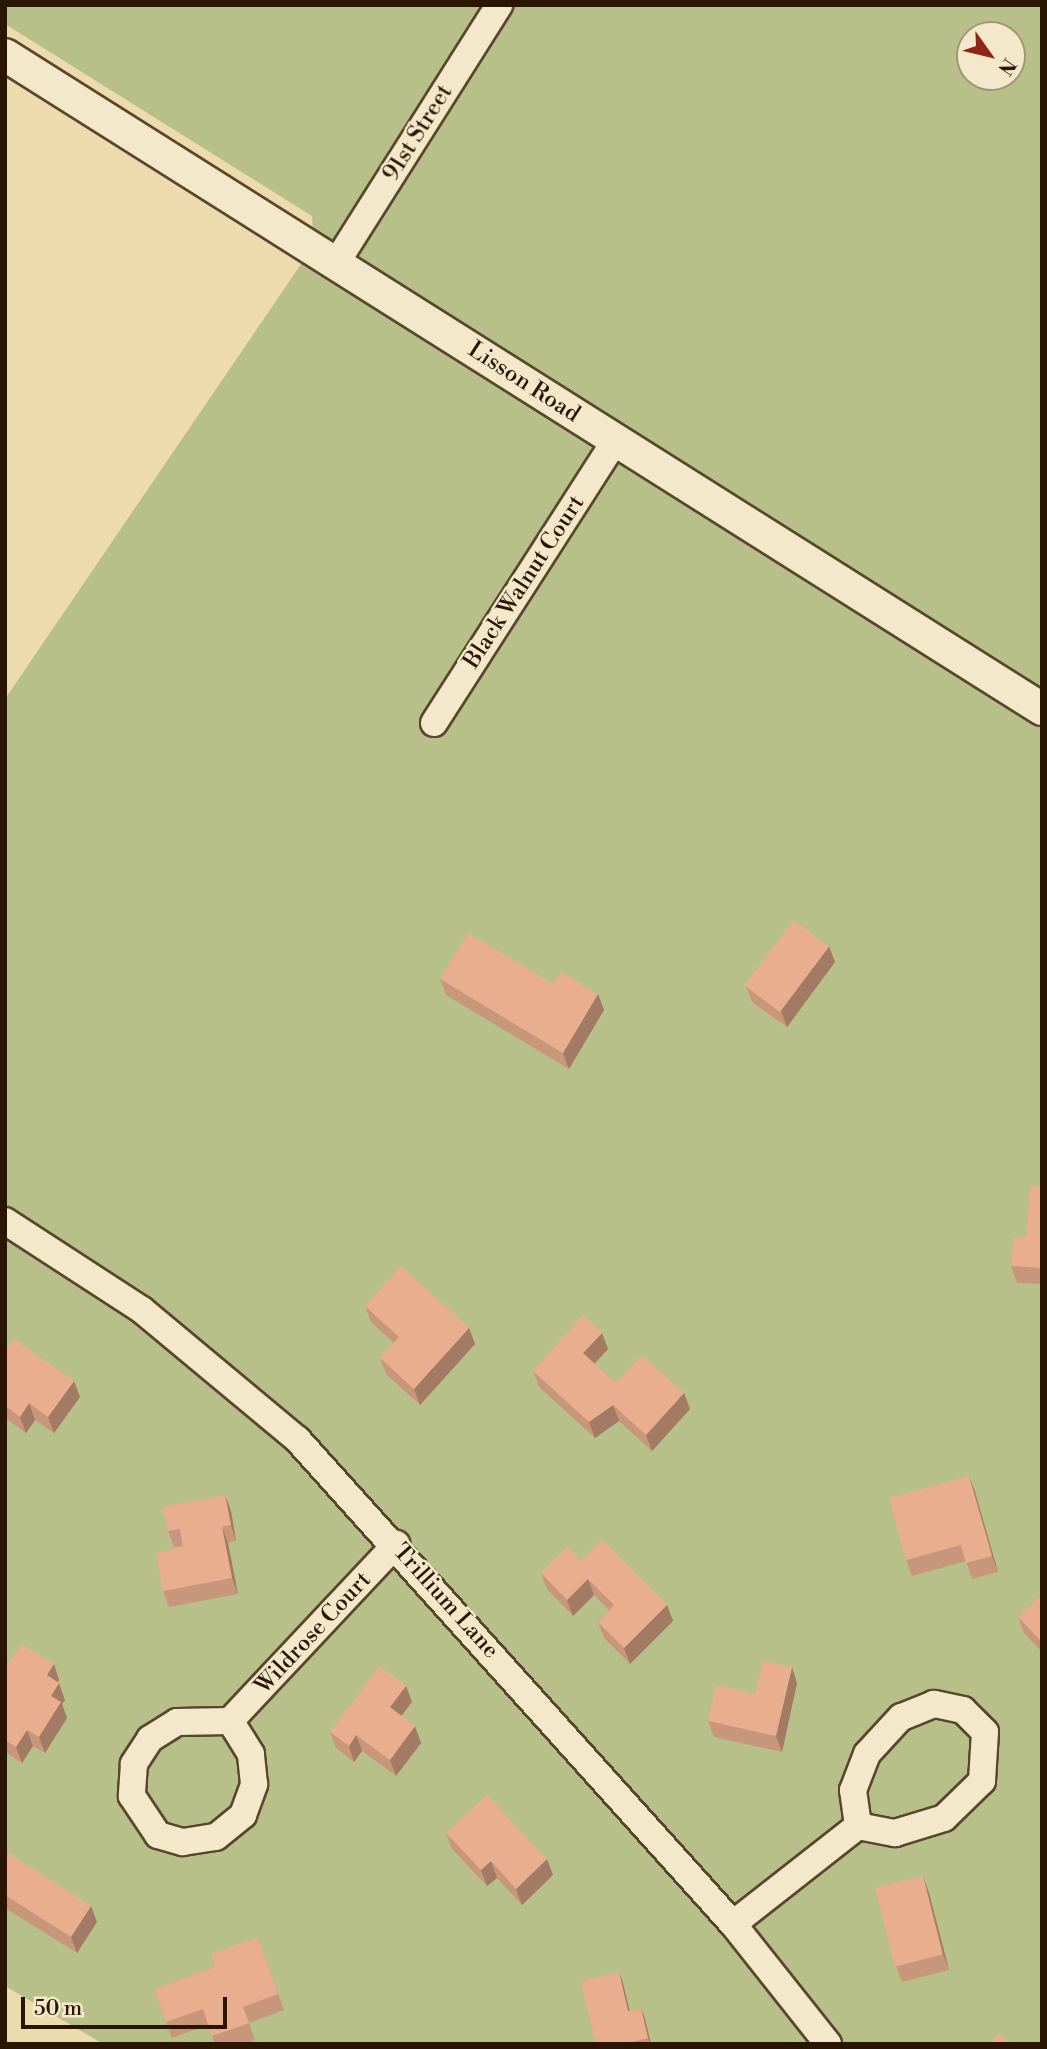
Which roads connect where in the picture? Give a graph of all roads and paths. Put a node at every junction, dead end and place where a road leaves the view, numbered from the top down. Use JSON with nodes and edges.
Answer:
{"nodes":[{"id":1,"x":499,"y":5,"type":"edge"},
{"id":2,"x":6,"y":56,"type":"edge"},
{"id":3,"x":338,"y":260,"type":"junction"},
{"id":4,"x":615,"y":441,"type":"junction"},
{"id":5,"x":1042,"y":709,"type":"edge"},
{"id":6,"x":434,"y":723,"type":"dead end"},
{"id":7,"x":5,"y":1221,"type":"edge"},
{"id":8,"x":396,"y":1544,"type":"junction"},
{"id":9,"x":230,"y":1721,"type":"junction"},
{"id":10,"x":858,"y":1825,"type":"junction"},
{"id":11,"x":733,"y":1924,"type":"junction"},
{"id":12,"x":828,"y":2044,"type":"edge"}],
"edges":[{"from":1,"to":3,"type":"street","name":"91st Street"},
{"from":2,"to":3,"type":"street","name":"Lisson Road"},
{"from":3,"to":4,"type":"street","name":"Lisson Road"},
{"from":4,"to":5,"type":"street","name":"Lisson Road"},
{"from":4,"to":6,"type":"street","name":"Black Walnut Court"},
{"from":7,"to":8,"type":"street","name":"Trillium Lane"},
{"from":8,"to":9,"type":"street","name":"Wildrose Court"},
{"from":8,"to":11,"type":"street","name":"Trillium Lane"},
{"from":9,"to":9,"type":"street"},
{"from":10,"to":10,"type":"street"},
{"from":10,"to":11,"type":"street"},
{"from":11,"to":12,"type":"street","name":"Trillium Lane"}]}
